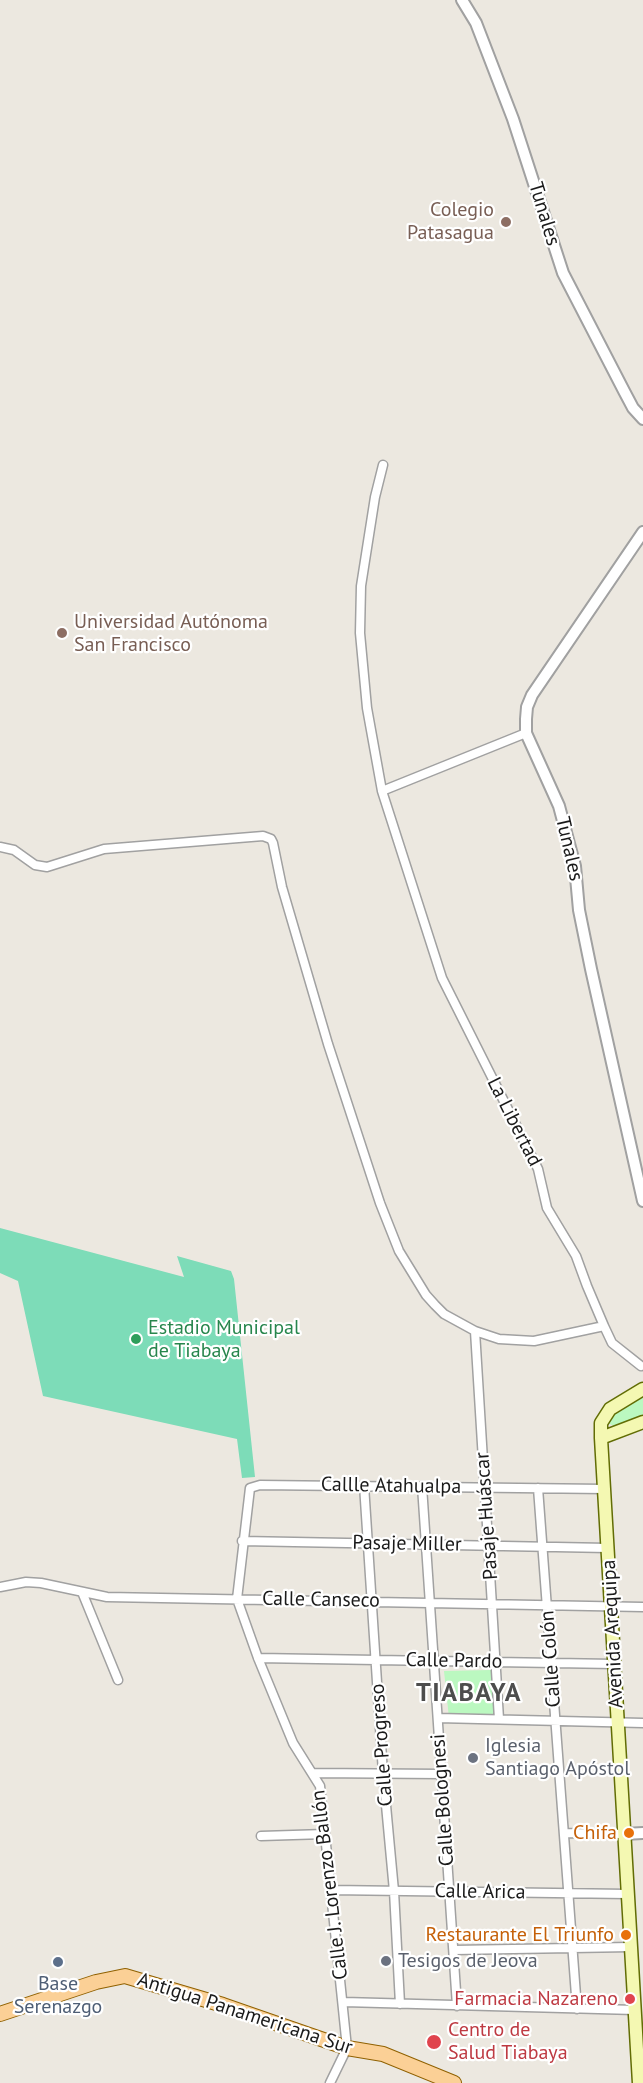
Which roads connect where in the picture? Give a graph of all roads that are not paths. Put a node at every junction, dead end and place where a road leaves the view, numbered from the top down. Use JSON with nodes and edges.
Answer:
{"nodes":[{"id":1,"x":462,"y":0,"type":"edge"},
{"id":2,"x":643,"y":419,"type":"edge"},
{"id":3,"x":383,"y":465,"type":"dead end"},
{"id":4,"x":643,"y":532,"type":"edge"},
{"id":5,"x":526,"y":733,"type":"junction"},
{"id":6,"x":382,"y":791,"type":"junction"},
{"id":7,"x":0,"y":847,"type":"edge"},
{"id":8,"x":643,"y":1201,"type":"edge"},
{"id":9,"x":604,"y":1326,"type":"junction"},
{"id":10,"x":475,"y":1331,"type":"junction"},
{"id":11,"x":641,"y":1366,"type":"dead end"},
{"id":12,"x":643,"y":1389,"type":"edge"},
{"id":13,"x":643,"y":1422,"type":"edge"},
{"id":14,"x":601,"y":1438,"type":"junction"},
{"id":15,"x":364,"y":1485,"type":"junction"},
{"id":16,"x":422,"y":1486,"type":"junction"},
{"id":17,"x":485,"y":1487,"type":"junction"},
{"id":18,"x":250,"y":1488,"type":"joint"},
{"id":19,"x":538,"y":1488,"type":"junction"},
{"id":20,"x":605,"y":1489,"type":"junction"},
{"id":21,"x":242,"y":1541,"type":"junction"},
{"id":22,"x":368,"y":1544,"type":"junction"},
{"id":23,"x":426,"y":1545,"type":"junction"},
{"id":24,"x":489,"y":1546,"type":"junction"},
{"id":25,"x":543,"y":1547,"type":"junction"},
{"id":26,"x":608,"y":1548,"type":"junction"},
{"id":27,"x":0,"y":1587,"type":"edge"},
{"id":28,"x":82,"y":1592,"type":"junction"},
{"id":29,"x":237,"y":1599,"type":"junction"},
{"id":30,"x":372,"y":1601,"type":"junction"},
{"id":31,"x":430,"y":1602,"type":"junction"},
{"id":32,"x":492,"y":1604,"type":"junction"},
{"id":33,"x":547,"y":1605,"type":"junction"},
{"id":34,"x":611,"y":1606,"type":"junction"},
{"id":35,"x":643,"y":1606,"type":"edge"},
{"id":36,"x":258,"y":1658,"type":"junction"},
{"id":37,"x":376,"y":1660,"type":"junction"},
{"id":38,"x":434,"y":1661,"type":"junction"},
{"id":39,"x":496,"y":1662,"type":"junction"},
{"id":40,"x":551,"y":1663,"type":"junction"},
{"id":41,"x":615,"y":1664,"type":"junction"},
{"id":42,"x":118,"y":1680,"type":"dead end"},
{"id":43,"x":438,"y":1718,"type":"junction"},
{"id":44,"x":500,"y":1719,"type":"junction"},
{"id":45,"x":556,"y":1721,"type":"junction"},
{"id":46,"x":618,"y":1722,"type":"junction"},
{"id":47,"x":643,"y":1723,"type":"edge"},
{"id":48,"x":312,"y":1773,"type":"junction"},
{"id":49,"x":383,"y":1773,"type":"junction"},
{"id":50,"x":442,"y":1774,"type":"junction"},
{"id":51,"x":564,"y":1833,"type":"junction"},
{"id":52,"x":643,"y":1833,"type":"edge"},
{"id":53,"x":325,"y":1834,"type":"junction"},
{"id":54,"x":624,"y":1834,"type":"junction"},
{"id":55,"x":261,"y":1836,"type":"dead end"},
{"id":56,"x":331,"y":1890,"type":"junction"},
{"id":57,"x":394,"y":1891,"type":"junction"},
{"id":58,"x":449,"y":1892,"type":"junction"},
{"id":59,"x":568,"y":1893,"type":"junction"},
{"id":60,"x":628,"y":1894,"type":"junction"},
{"id":61,"x":631,"y":1947,"type":"junction"},
{"id":62,"x":573,"y":1948,"type":"junction"},
{"id":63,"x":454,"y":1950,"type":"junction"},
{"id":64,"x":344,"y":2002,"type":"junction"},
{"id":65,"x":400,"y":2004,"type":"junction"},
{"id":66,"x":457,"y":2006,"type":"junction"},
{"id":67,"x":577,"y":2009,"type":"junction"},
{"id":68,"x":635,"y":2010,"type":"junction"},
{"id":69,"x":0,"y":2014,"type":"edge"},
{"id":70,"x":347,"y":2048,"type":"junction"},
{"id":71,"x":330,"y":2083,"type":"edge"},
{"id":72,"x":454,"y":2083,"type":"edge"},
{"id":73,"x":639,"y":2083,"type":"edge"}],
"edges":[{"from":1,"to":2,"type":"street","name":"Tunales"},
{"from":3,"to":6,"type":"street","name":"La Libertad"},
{"from":4,"to":5,"type":"street","name":"Tunales"},
{"from":5,"to":6,"type":"street"},
{"from":5,"to":8,"type":"street","name":"Tunales"},
{"from":6,"to":9,"type":"street","name":"La Libertad"},
{"from":7,"to":10,"type":"street"},
{"from":9,"to":10,"type":"street"},
{"from":9,"to":11,"type":"street","name":"La Libertad"},
{"from":10,"to":17,"type":"street","name":"Pasaje Huáscar"},
{"from":12,"to":14,"type":"main road","name":"Avenida Arequipa"},
{"from":13,"to":14,"type":"main road"},
{"from":14,"to":20,"type":"main road","name":"Avenida Arequipa"},
{"from":15,"to":16,"type":"street","name":"Callle Atahualpa"},
{"from":15,"to":18,"type":"street","name":"Callle Atahualpa"},
{"from":15,"to":22,"type":"street","name":"Calle Progreso"},
{"from":16,"to":17,"type":"street","name":"Callle Atahualpa"},
{"from":16,"to":23,"type":"street","name":"Calle Bolognesi"},
{"from":17,"to":19,"type":"street","name":"Callle Atahualpa"},
{"from":17,"to":24,"type":"street","name":"Pasaje Huáscar"},
{"from":18,"to":21,"type":"street","name":"Calle J. Lorenzo Ballón"},
{"from":19,"to":20,"type":"street","name":"Callle Atahualpa"},
{"from":19,"to":25,"type":"street","name":"Calle Colón"},
{"from":20,"to":26,"type":"main road","name":"Avenida Arequipa"},
{"from":21,"to":22,"type":"street","name":"Pasaje Miller"},
{"from":21,"to":29,"type":"street","name":"Calle J. Lorenzo Ballón"},
{"from":22,"to":23,"type":"street","name":"Pasaje Miller"},
{"from":22,"to":30,"type":"street","name":"Calle Progreso"},
{"from":23,"to":24,"type":"street","name":"Pasaje Miller"},
{"from":23,"to":31,"type":"street","name":"Calle Bolognesi"},
{"from":24,"to":25,"type":"street","name":"Pasaje Miller"},
{"from":24,"to":32,"type":"street","name":"Pasaje Huáscar"},
{"from":25,"to":26,"type":"street","name":"Pasaje Miller"},
{"from":25,"to":33,"type":"street","name":"Calle Colón"},
{"from":26,"to":34,"type":"main road","name":"Avenida Arequipa"},
{"from":27,"to":28,"type":"street","name":"Calle Canseco"},
{"from":28,"to":29,"type":"street","name":"Calle Canseco"},
{"from":28,"to":42,"type":"street"},
{"from":29,"to":30,"type":"street","name":"Calle Canseco"},
{"from":29,"to":36,"type":"street","name":"Calle J. Lorenzo Ballón"},
{"from":30,"to":31,"type":"street","name":"Calle Canseco"},
{"from":30,"to":37,"type":"street","name":"Calle Progreso"},
{"from":31,"to":32,"type":"street","name":"Calle Canseco"},
{"from":31,"to":38,"type":"street","name":"Calle Bolognesi"},
{"from":32,"to":33,"type":"street","name":"Calle Canseco"},
{"from":32,"to":39,"type":"street","name":"Pasaje Huáscar"},
{"from":33,"to":34,"type":"street","name":"Calle Canseco"},
{"from":33,"to":40,"type":"street","name":"Calle Colón"},
{"from":34,"to":35,"type":"street","name":"Calle Canseco"},
{"from":34,"to":41,"type":"main road","name":"Avenida Arequipa"},
{"from":36,"to":37,"type":"street","name":"Calle Pardo"},
{"from":36,"to":48,"type":"street","name":"Calle J. Lorenzo Ballón"},
{"from":37,"to":38,"type":"street","name":"Calle Pardo"},
{"from":37,"to":49,"type":"street","name":"Calle Progreso"},
{"from":38,"to":39,"type":"street","name":"Calle Pardo"},
{"from":38,"to":43,"type":"street","name":"Calle Bolognesi"},
{"from":39,"to":40,"type":"street","name":"Calle Pardo"},
{"from":39,"to":44,"type":"street","name":"Pasaje Huáscar"},
{"from":40,"to":41,"type":"street","name":"Calle Pardo"},
{"from":40,"to":45,"type":"street","name":"Calle Colón"},
{"from":41,"to":46,"type":"main road","name":"Avenida Arequipa"},
{"from":43,"to":44,"type":"street"},
{"from":43,"to":50,"type":"street","name":"Calle Bolognesi"},
{"from":44,"to":45,"type":"street"},
{"from":45,"to":46,"type":"street"},
{"from":45,"to":51,"type":"street","name":"Calle Colón"},
{"from":46,"to":47,"type":"street"},
{"from":46,"to":54,"type":"main road","name":"Avenida Arequipa"},
{"from":48,"to":49,"type":"street"},
{"from":48,"to":53,"type":"street","name":"Calle J. Lorenzo Ballón"},
{"from":49,"to":50,"type":"street"},
{"from":49,"to":57,"type":"street","name":"Calle Progreso"},
{"from":50,"to":58,"type":"street","name":"Calle Bolognesi"},
{"from":51,"to":54,"type":"street"},
{"from":51,"to":59,"type":"street","name":"Calle Colón"},
{"from":52,"to":54,"type":"street"},
{"from":53,"to":55,"type":"street"},
{"from":53,"to":56,"type":"street","name":"Calle J. Lorenzo Ballón"},
{"from":54,"to":60,"type":"main road","name":"Avenida Arequipa"},
{"from":56,"to":57,"type":"street","name":"Calle Arica"},
{"from":56,"to":64,"type":"street","name":"Calle J. Lorenzo Ballón"},
{"from":57,"to":58,"type":"street","name":"Calle Arica"},
{"from":57,"to":65,"type":"street","name":"Calle Progreso"},
{"from":58,"to":59,"type":"street","name":"Calle Arica"},
{"from":58,"to":63,"type":"street","name":"Calle Bolognesi"},
{"from":59,"to":60,"type":"street","name":"Calle Arica"},
{"from":59,"to":62,"type":"street","name":"Calle Colón"},
{"from":60,"to":61,"type":"main road","name":"Avenida Arequipa"},
{"from":61,"to":62,"type":"street"},
{"from":61,"to":68,"type":"main road","name":"Avenida Arequipa"},
{"from":62,"to":63,"type":"street"},
{"from":62,"to":67,"type":"street","name":"Calle Colón"},
{"from":63,"to":66,"type":"street","name":"Calle Bolognesi"},
{"from":64,"to":65,"type":"street"},
{"from":64,"to":70,"type":"street","name":"Calle J. Lorenzo Ballón"},
{"from":65,"to":66,"type":"street"},
{"from":66,"to":67,"type":"street"},
{"from":67,"to":68,"type":"street"},
{"from":68,"to":73,"type":"main road","name":"Avenida Arequipa"},
{"from":69,"to":70,"type":"main road","name":"Antigua Panamericana Sur"},
{"from":70,"to":71,"type":"street"},
{"from":70,"to":72,"type":"main road","name":"Antigua Panamericana Sur"}]}
